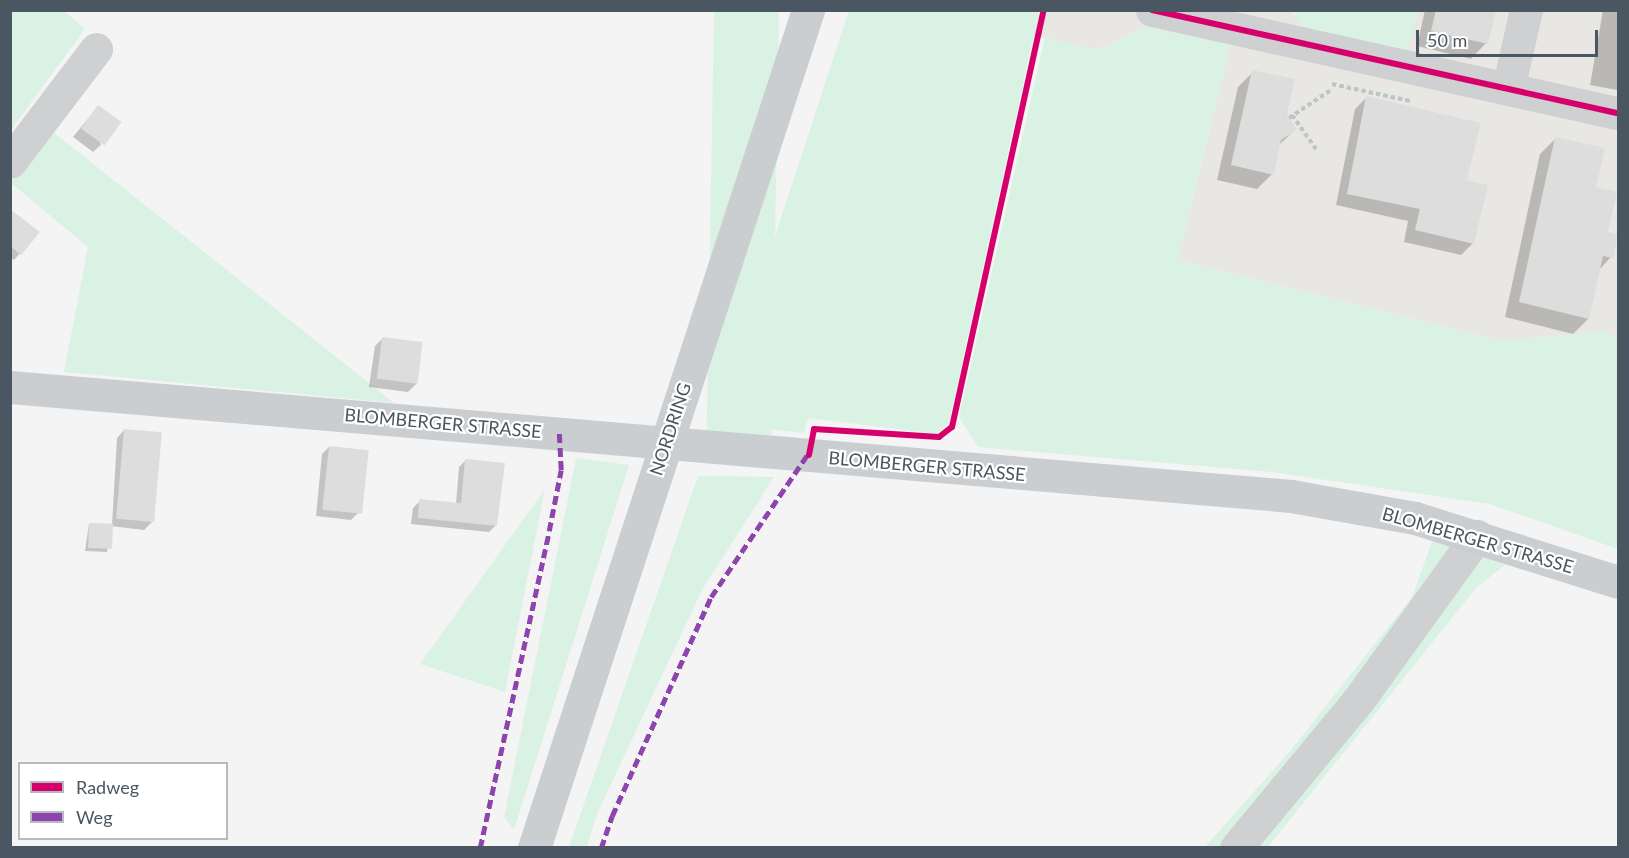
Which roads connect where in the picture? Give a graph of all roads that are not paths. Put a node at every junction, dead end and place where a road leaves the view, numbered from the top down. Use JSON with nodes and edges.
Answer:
{"nodes":[{"id":1,"x":808,"y":10,"type":"edge"},
{"id":2,"x":1152,"y":10,"type":"edge"},
{"id":3,"x":1526,"y":10,"type":"edge"},
{"id":4,"x":96,"y":50,"type":"dead end"},
{"id":5,"x":1508,"y":89,"type":"junction"},
{"id":6,"x":1618,"y":113,"type":"edge"},
{"id":7,"x":10,"y":162,"type":"edge"},
{"id":8,"x":10,"y":387,"type":"edge"},
{"id":9,"x":1477,"y":536,"type":"junction"},
{"id":10,"x":1618,"y":582,"type":"edge"},
{"id":11,"x":534,"y":848,"type":"edge"},
{"id":12,"x":1236,"y":848,"type":"edge"}],
"edges":[{"from":1,"to":11,"type":"main road","name":"NORDRING"},
{"from":2,"to":5,"type":"street"},
{"from":3,"to":5,"type":"street"},
{"from":4,"to":7,"type":"street"},
{"from":5,"to":6,"type":"street"},
{"from":8,"to":9,"type":"main road","name":"BLOMBERGER STRASSE"},
{"from":9,"to":10,"type":"main road","name":"BLOMBERGER STRASSE"},
{"from":9,"to":12,"type":"street"}]}
